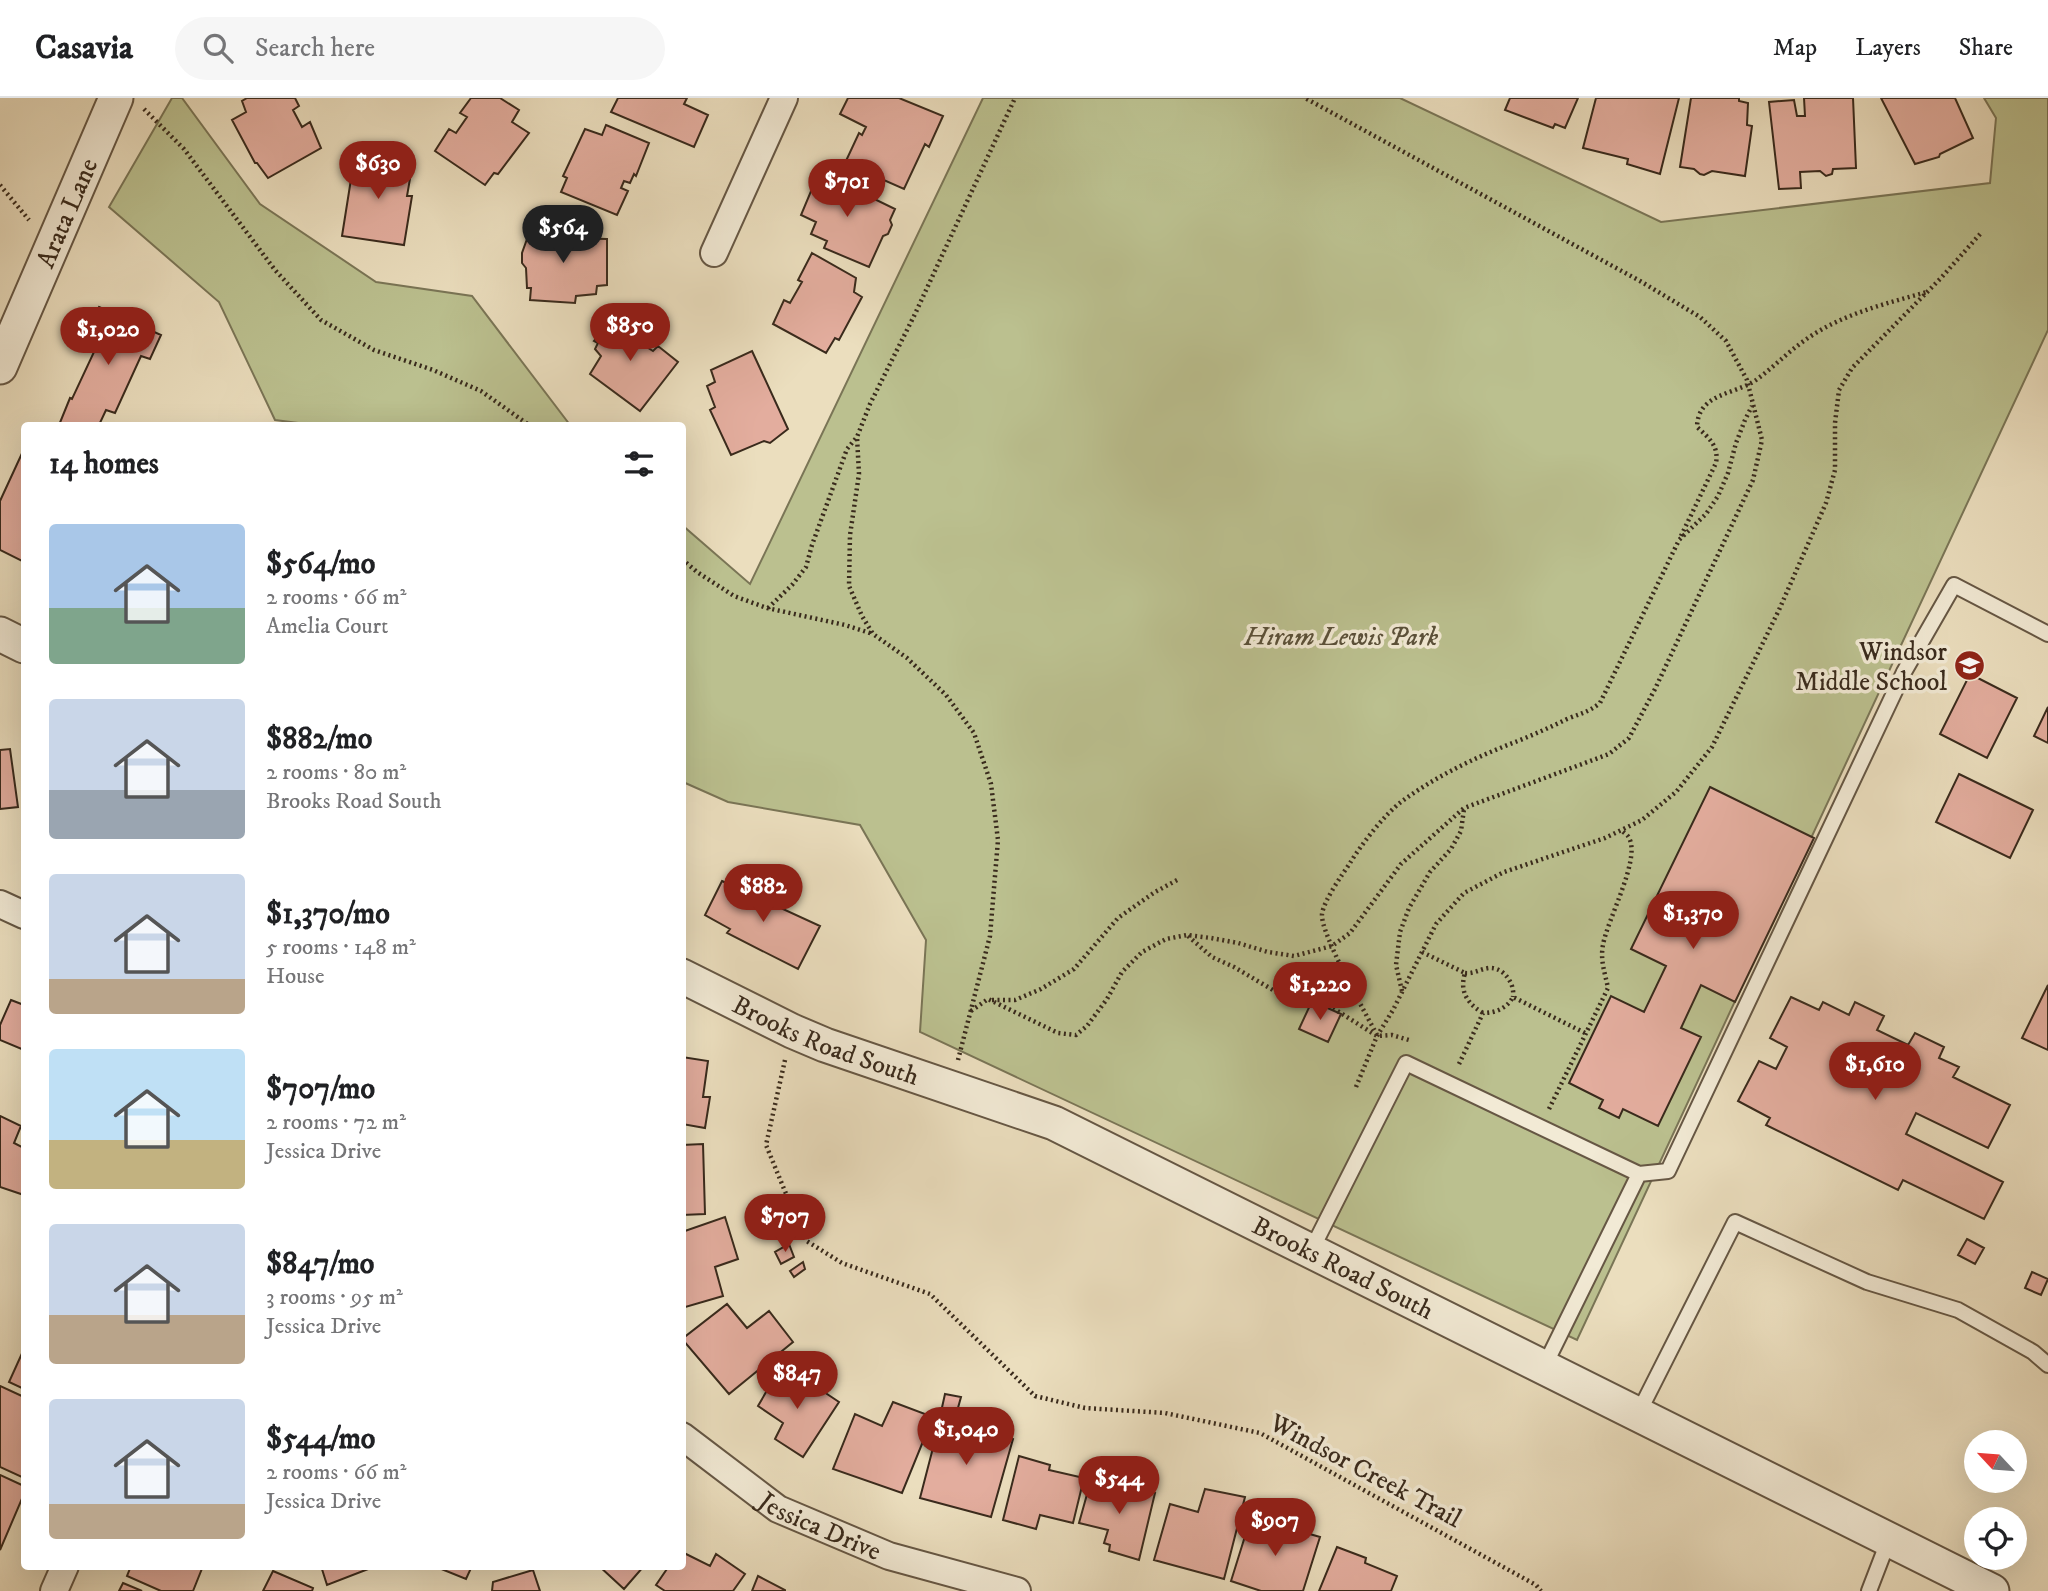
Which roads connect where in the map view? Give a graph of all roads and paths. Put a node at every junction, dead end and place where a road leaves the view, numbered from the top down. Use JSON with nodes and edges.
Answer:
{"nodes":[{"id":1,"x":784,"y":98,"type":"edge"},
{"id":2,"x":1015,"y":98,"type":"edge"},
{"id":3,"x":1305,"y":98,"type":"edge"},
{"id":4,"x":129,"y":102,"type":"edge"},
{"id":5,"x":0,"y":185,"type":"edge"},
{"id":6,"x":1981,"y":233,"type":"dead end"},
{"id":7,"x":52,"y":248,"type":"junction"},
{"id":8,"x":714,"y":253,"type":"dead end"},
{"id":9,"x":1928,"y":292,"type":"junction"},
{"id":10,"x":0,"y":367,"type":"edge"},
{"id":11,"x":1748,"y":384,"type":"junction"},
{"id":12,"x":1753,"y":405,"type":"junction"},
{"id":13,"x":525,"y":422,"type":"edge"},
{"id":14,"x":857,"y":437,"type":"junction"},
{"id":15,"x":1679,"y":540,"type":"junction"},
{"id":16,"x":686,"y":562,"type":"edge"},
{"id":17,"x":767,"y":608,"type":"junction"},
{"id":18,"x":0,"y":634,"type":"edge"},
{"id":19,"x":873,"y":634,"type":"junction"},
{"id":20,"x":2048,"y":634,"type":"edge"},
{"id":21,"x":21,"y":644,"type":"edge"},
{"id":22,"x":1464,"y":807,"type":"junction"},
{"id":23,"x":1621,"y":830,"type":"junction"},
{"id":24,"x":1179,"y":879,"type":"dead end"},
{"id":25,"x":0,"y":904,"type":"edge"},
{"id":26,"x":21,"y":914,"type":"edge"},
{"id":27,"x":1187,"y":935,"type":"junction"},
{"id":28,"x":1332,"y":946,"type":"junction"},
{"id":29,"x":1422,"y":952,"type":"junction"},
{"id":30,"x":1465,"y":973,"type":"junction"},
{"id":31,"x":686,"y":978,"type":"edge"},
{"id":32,"x":1402,"y":992,"type":"junction"},
{"id":33,"x":1513,"y":997,"type":"junction"},
{"id":34,"x":988,"y":999,"type":"junction"},
{"id":35,"x":971,"y":1011,"type":"junction"},
{"id":36,"x":1483,"y":1013,"type":"junction"},
{"id":37,"x":792,"y":1031,"type":"junction"},
{"id":38,"x":1587,"y":1034,"type":"junction"},
{"id":39,"x":1377,"y":1036,"type":"junction"},
{"id":40,"x":1413,"y":1042,"type":"dead end"},
{"id":41,"x":1447,"y":1059,"type":"dead end"},
{"id":42,"x":1459,"y":1065,"type":"junction"},
{"id":43,"x":1470,"y":1070,"type":"dead end"},
{"id":44,"x":950,"y":1087,"type":"junction"},
{"id":45,"x":1356,"y":1087,"type":"dead end"},
{"id":46,"x":1539,"y":1104,"type":"dead end"},
{"id":47,"x":1639,"y":1174,"type":"junction"},
{"id":48,"x":1311,"y":1251,"type":"junction"},
{"id":49,"x":2048,"y":1365,"type":"edge"},
{"id":50,"x":1544,"y":1367,"type":"junction"},
{"id":51,"x":1637,"y":1414,"type":"junction"},
{"id":52,"x":686,"y":1439,"type":"edge"},
{"id":53,"x":1889,"y":1539,"type":"junction"},
{"id":54,"x":63,"y":1570,"type":"edge"},
{"id":55,"x":54,"y":1591,"type":"edge"},
{"id":56,"x":1017,"y":1591,"type":"edge"},
{"id":57,"x":1541,"y":1591,"type":"edge"},
{"id":58,"x":1869,"y":1591,"type":"edge"},
{"id":59,"x":1992,"y":1591,"type":"edge"}],
"edges":[{"from":1,"to":8,"type":"street"},
{"from":2,"to":14,"type":"path"},
{"from":3,"to":11,"type":"path"},
{"from":4,"to":7,"type":"street","name":"Arata Lane"},
{"from":4,"to":13,"type":"path"},
{"from":5,"to":7,"type":"path"},
{"from":6,"to":9,"type":"path"},
{"from":7,"to":10,"type":"street","name":"Arata Lane"},
{"from":9,"to":11,"type":"path"},
{"from":9,"to":23,"type":"path"},
{"from":11,"to":12,"type":"path"},
{"from":11,"to":15,"type":"path"},
{"from":12,"to":15,"type":"path"},
{"from":12,"to":22,"type":"path"},
{"from":14,"to":17,"type":"path"},
{"from":14,"to":19,"type":"path"},
{"from":15,"to":28,"type":"path"},
{"from":16,"to":17,"type":"path"},
{"from":17,"to":19,"type":"path"},
{"from":18,"to":21,"type":"street"},
{"from":19,"to":35,"type":"path"},
{"from":20,"to":47,"type":"lane"},
{"from":22,"to":28,"type":"path"},
{"from":22,"to":32,"type":"path"},
{"from":23,"to":29,"type":"path"},
{"from":23,"to":38,"type":"path"},
{"from":24,"to":34,"type":"path"},
{"from":25,"to":26,"type":"street"},
{"from":27,"to":28,"type":"path"},
{"from":27,"to":34,"type":"path"},
{"from":27,"to":39,"type":"path"},
{"from":28,"to":39,"type":"path"},
{"from":29,"to":30,"type":"path"},
{"from":29,"to":32,"type":"path"},
{"from":30,"to":33,"type":"path"},
{"from":30,"to":36,"type":"path"},
{"from":31,"to":37,"type":"street","name":"Brooks Road South"},
{"from":32,"to":39,"type":"path"},
{"from":33,"to":36,"type":"path"},
{"from":33,"to":38,"type":"path"},
{"from":34,"to":35,"type":"path"},
{"from":35,"to":44,"type":"path"},
{"from":36,"to":42,"type":"path"},
{"from":37,"to":44,"type":"street","name":"Brooks Road South"},
{"from":37,"to":57,"type":"path","name":"Windsor Creek Trail"},
{"from":38,"to":46,"type":"path"},
{"from":39,"to":40,"type":"path"},
{"from":39,"to":45,"type":"path"},
{"from":41,"to":42,"type":"path"},
{"from":42,"to":43,"type":"path"},
{"from":44,"to":48,"type":"street","name":"Brooks Road South"},
{"from":47,"to":48,"type":"lane"},
{"from":47,"to":50,"type":"lane"},
{"from":48,"to":50,"type":"street","name":"Brooks Road South"},
{"from":49,"to":51,"type":"lane"},
{"from":50,"to":51,"type":"street","name":"Brooks Road South"},
{"from":51,"to":53,"type":"street","name":"Brooks Road South"},
{"from":52,"to":56,"type":"street","name":"Jessica Drive"},
{"from":53,"to":58,"type":"lane"},
{"from":53,"to":59,"type":"street","name":"Brooks Road South"},
{"from":54,"to":55,"type":"street"}]}
